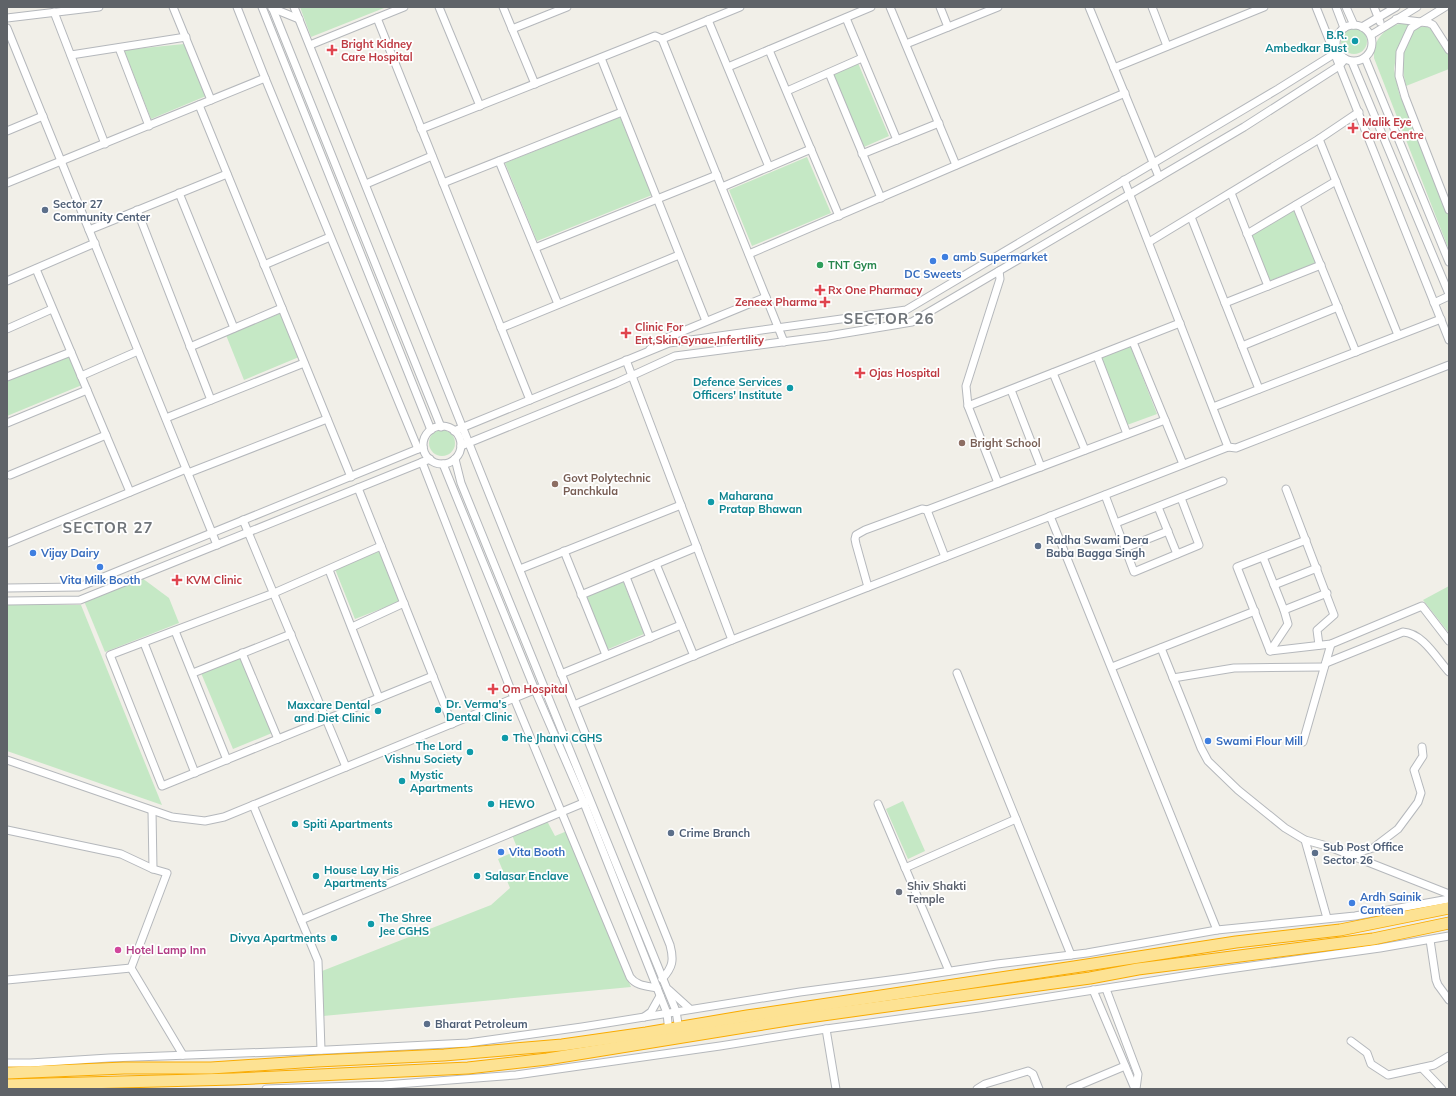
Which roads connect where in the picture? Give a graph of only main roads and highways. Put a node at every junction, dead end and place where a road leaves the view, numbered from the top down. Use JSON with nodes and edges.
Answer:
{"nodes":[{"id":1,"x":1449,"y":908,"type":"edge"},
{"id":2,"x":1449,"y":923,"type":"edge"},
{"id":3,"x":674,"y":1033,"type":"junction"},
{"id":4,"x":7,"y":1073,"type":"edge"},
{"id":5,"x":131,"y":1085,"type":"edge"},
{"id":6,"x":150,"y":1085,"type":"edge"},
{"id":7,"x":7,"y":1086,"type":"edge"}],
"edges":[{"from":1,"to":3,"type":"highway"},
{"from":2,"to":3,"type":"highway"},
{"from":3,"to":4,"type":"highway"},
{"from":3,"to":6,"type":"highway"},
{"from":5,"to":6,"type":"highway"},
{"from":5,"to":7,"type":"highway"}]}
